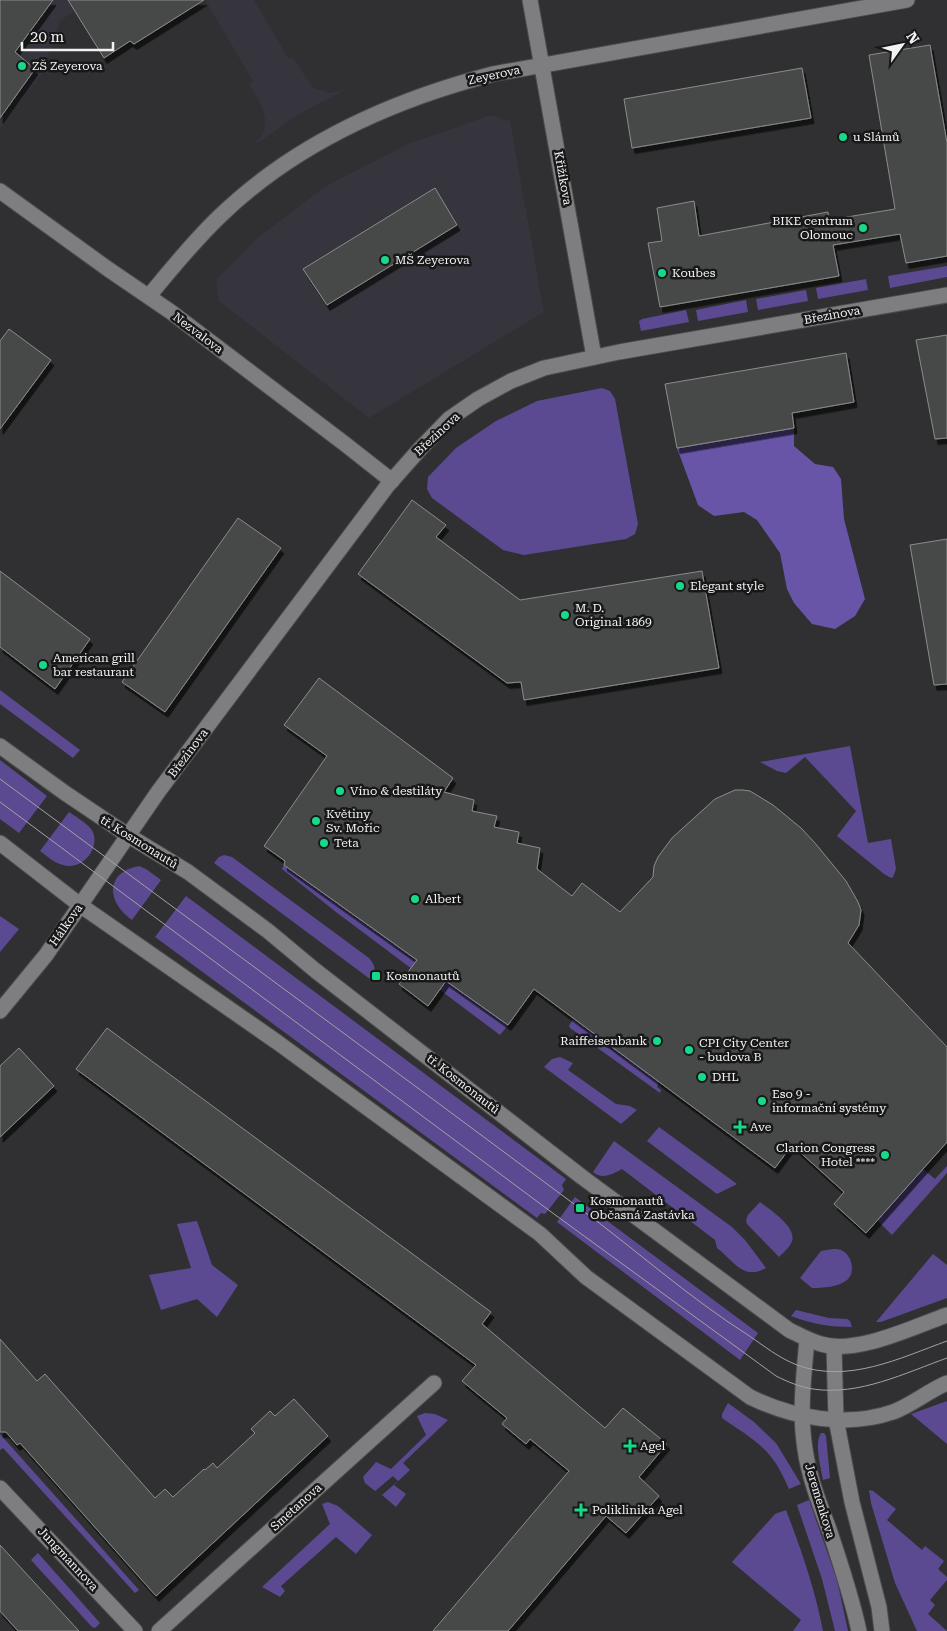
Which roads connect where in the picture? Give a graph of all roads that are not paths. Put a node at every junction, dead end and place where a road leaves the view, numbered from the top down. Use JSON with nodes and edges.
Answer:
{"nodes":[{"id":1,"x":530,"y":0,"type":"edge"},
{"id":2,"x":907,"y":0,"type":"edge"},
{"id":3,"x":542,"y":65,"type":"junction"},
{"id":4,"x":0,"y":191,"type":"edge"},
{"id":5,"x":947,"y":295,"type":"edge"},
{"id":6,"x":148,"y":296,"type":"junction"},
{"id":7,"x":594,"y":357,"type":"junction"},
{"id":8,"x":392,"y":481,"type":"junction"},
{"id":9,"x":0,"y":746,"type":"edge"},
{"id":10,"x":128,"y":836,"type":"junction"},
{"id":11,"x":0,"y":843,"type":"edge"},
{"id":12,"x":80,"y":905,"type":"junction"},
{"id":13,"x":0,"y":1011,"type":"edge"},
{"id":14,"x":947,"y":1315,"type":"edge"},
{"id":15,"x":807,"y":1339,"type":"junction"},
{"id":16,"x":834,"y":1347,"type":"junction"},
{"id":17,"x":947,"y":1383,"type":"edge"},
{"id":18,"x":434,"y":1384,"type":"dead end"},
{"id":19,"x":802,"y":1415,"type":"junction"},
{"id":20,"x":836,"y":1420,"type":"junction"},
{"id":21,"x":0,"y":1488,"type":"edge"},
{"id":22,"x":878,"y":1607,"type":"junction"},
{"id":23,"x":135,"y":1631,"type":"edge"},
{"id":24,"x":159,"y":1631,"type":"edge"},
{"id":25,"x":859,"y":1631,"type":"edge"},
{"id":26,"x":882,"y":1631,"type":"edge"},
{"id":27,"x":892,"y":1631,"type":"edge"}],
"edges":[{"from":1,"to":3,"type":"street","name":"Křižíkova"},
{"from":2,"to":3,"type":"street","name":"Zeyerova"},
{"from":3,"to":6,"type":"street","name":"Zeyerova"},
{"from":3,"to":7,"type":"street","name":"Křižíkova"},
{"from":4,"to":6,"type":"street","name":"Nezvalova"},
{"from":5,"to":7,"type":"street","name":"Březinova"},
{"from":6,"to":8,"type":"street","name":"Nezvalova"},
{"from":7,"to":8,"type":"street","name":"Březinova"},
{"from":8,"to":10,"type":"street","name":"Březinova"},
{"from":9,"to":10,"type":"street","name":"tř. Kosmonautů"},
{"from":10,"to":12,"type":"street","name":"Hálkova"},
{"from":10,"to":15,"type":"street","name":"tř. Kosmonautů"},
{"from":11,"to":12,"type":"street"},
{"from":12,"to":13,"type":"street","name":"Hálkova"},
{"from":12,"to":19,"type":"street"},
{"from":14,"to":16,"type":"street","name":"tř. Kosmonautů"},
{"from":15,"to":16,"type":"street","name":"tř. Kosmonautů"},
{"from":15,"to":19,"type":"street","name":"Jeremenkova"},
{"from":16,"to":20,"type":"street"},
{"from":17,"to":20,"type":"street"},
{"from":18,"to":24,"type":"street","name":"Smetanova"},
{"from":19,"to":20,"type":"street"},
{"from":19,"to":25,"type":"street","name":"Jeremenkova"},
{"from":20,"to":22,"type":"street"},
{"from":21,"to":23,"type":"street","name":"Jungmannova"},
{"from":22,"to":26,"type":"street"},
{"from":22,"to":27,"type":"street"}]}
